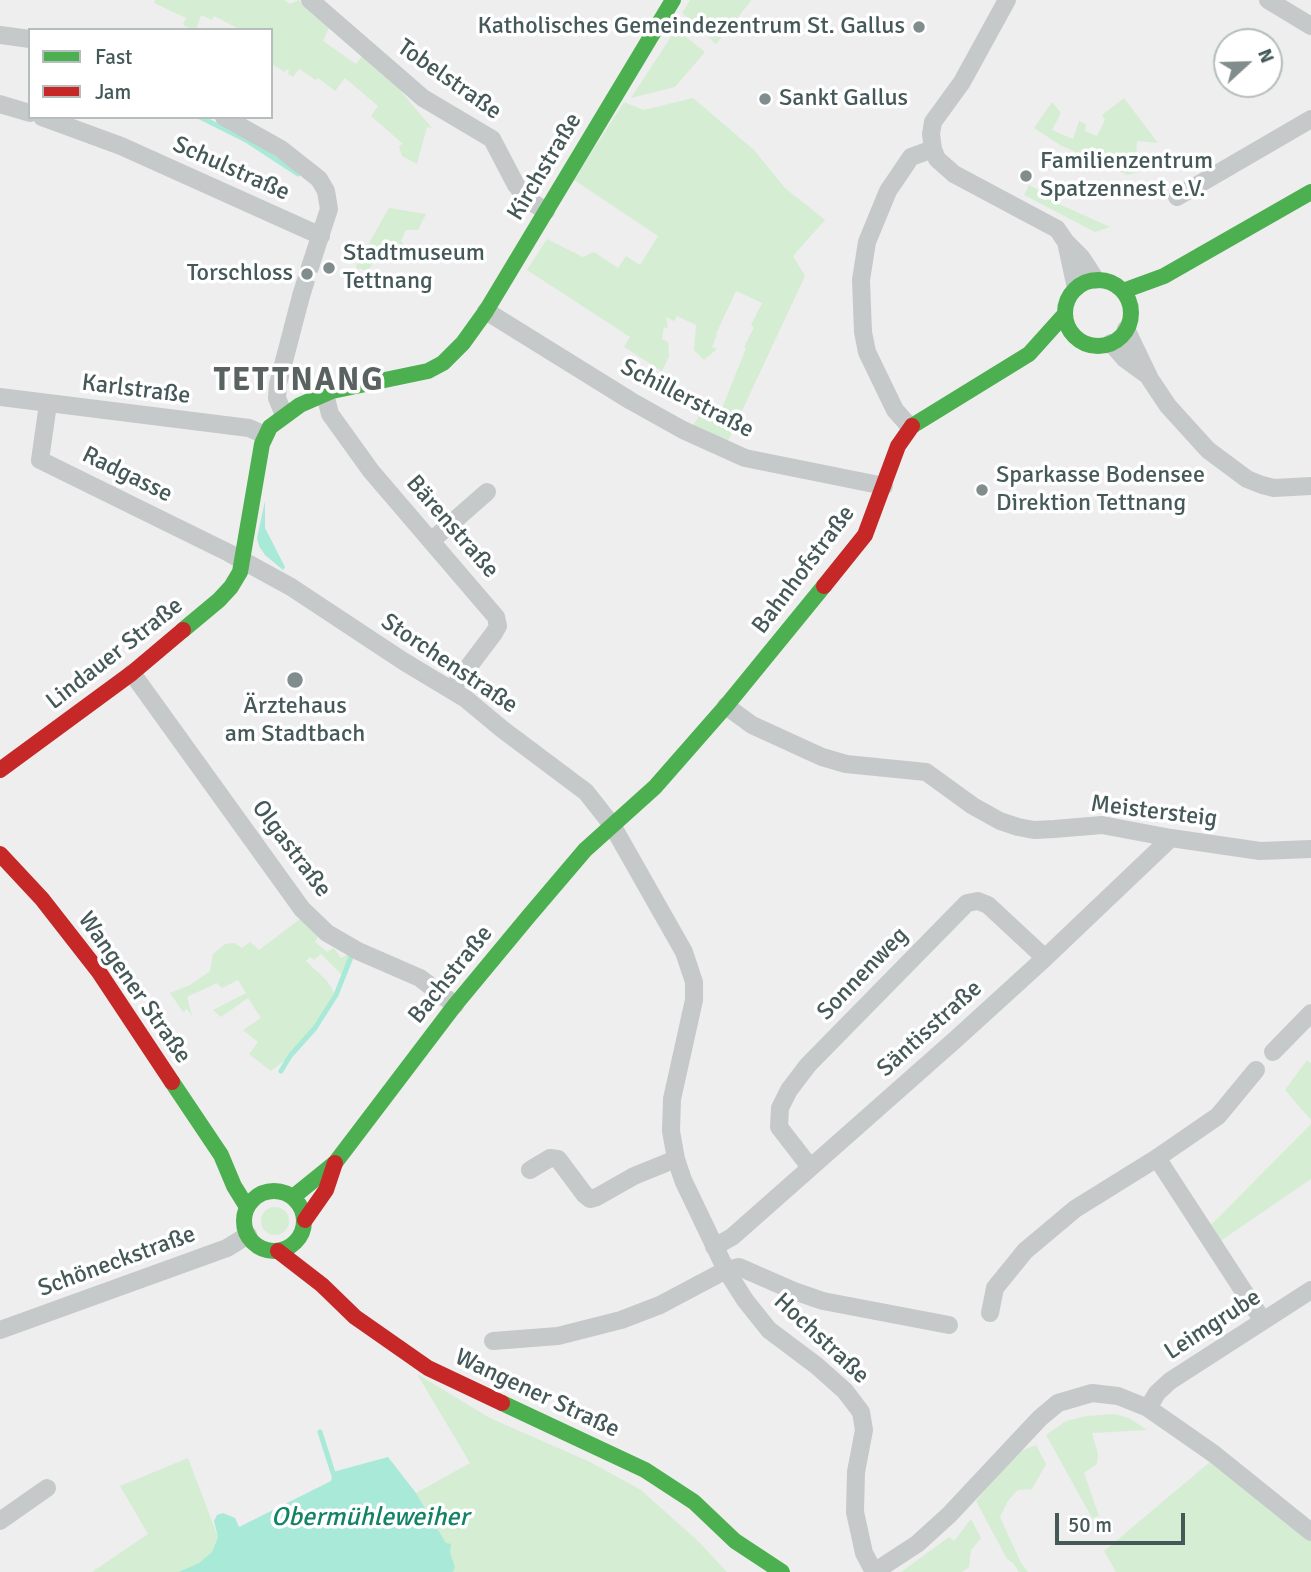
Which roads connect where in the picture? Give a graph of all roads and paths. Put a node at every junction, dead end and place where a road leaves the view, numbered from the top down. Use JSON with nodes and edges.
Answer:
{"nodes":[{"id":1,"x":310,"y":0,"type":"edge"},
{"id":2,"x":673,"y":0,"type":"edge"},
{"id":3,"x":1007,"y":0,"type":"edge"},
{"id":4,"x":1268,"y":0,"type":"edge"},
{"id":5,"x":1311,"y":26,"type":"edge"},
{"id":6,"x":0,"y":35,"type":"edge"},
{"id":7,"x":28,"y":39,"type":"edge"},
{"id":8,"x":0,"y":104,"type":"edge"},
{"id":9,"x":28,"y":112,"type":"edge"},
{"id":10,"x":47,"y":119,"type":"edge"},
{"id":11,"x":228,"y":119,"type":"edge"},
{"id":12,"x":1311,"y":119,"type":"edge"},
{"id":13,"x":933,"y":149,"type":"junction"},
{"id":14,"x":1311,"y":192,"type":"edge"},
{"id":15,"x":1177,"y":197,"type":"dead end"},
{"id":16,"x":545,"y":211,"type":"junction"},
{"id":17,"x":321,"y":236,"type":"junction"},
{"id":18,"x":1066,"y":242,"type":"junction"},
{"id":19,"x":311,"y":264,"type":"tunnel mouth"},
{"id":20,"x":1164,"y":276,"type":"junction"},
{"id":21,"x":1096,"y":280,"type":"junction"},
{"id":22,"x":1076,"y":288,"type":"junction"},
{"id":23,"x":1123,"y":291,"type":"junction"},
{"id":24,"x":301,"y":296,"type":"tunnel mouth"},
{"id":25,"x":1131,"y":310,"type":"junction"},
{"id":26,"x":486,"y":311,"type":"junction"},
{"id":27,"x":1065,"y":314,"type":"junction"},
{"id":28,"x":1126,"y":329,"type":"junction"},
{"id":29,"x":1067,"y":343,"type":"junction"},
{"id":30,"x":1111,"y":343,"type":"junction"},
{"id":31,"x":1029,"y":354,"type":"junction"},
{"id":32,"x":1147,"y":375,"type":"junction"},
{"id":33,"x":325,"y":394,"type":"junction"},
{"id":34,"x":0,"y":397,"type":"edge"},
{"id":35,"x":48,"y":404,"type":"junction"},
{"id":36,"x":284,"y":415,"type":"junction"},
{"id":37,"x":910,"y":427,"type":"junction"},
{"id":38,"x":265,"y":435,"type":"junction"},
{"id":39,"x":884,"y":486,"type":"junction"},
{"id":40,"x":1311,"y":486,"type":"edge"},
{"id":41,"x":487,"y":492,"type":"dead end"},
{"id":42,"x":432,"y":541,"type":"junction"},
{"id":43,"x":243,"y":560,"type":"junction"},
{"id":44,"x":132,"y":673,"type":"junction"},
{"id":45,"x":451,"y":690,"type":"junction"},
{"id":46,"x":726,"y":706,"type":"junction"},
{"id":47,"x":0,"y":770,"type":"edge"},
{"id":48,"x":612,"y":825,"type":"junction"},
{"id":49,"x":1171,"y":838,"type":"junction"},
{"id":50,"x":1311,"y":849,"type":"edge"},
{"id":51,"x":0,"y":854,"type":"edge"},
{"id":52,"x":1045,"y":958,"type":"junction"},
{"id":53,"x":455,"y":1005,"type":"junction"},
{"id":54,"x":1311,"y":1013,"type":"edge"},
{"id":55,"x":1273,"y":1052,"type":"dead end"},
{"id":56,"x":1256,"y":1070,"type":"dead end"},
{"id":57,"x":221,"y":1156,"type":"junction"},
{"id":58,"x":1157,"y":1158,"type":"junction"},
{"id":59,"x":676,"y":1159,"type":"junction"},
{"id":60,"x":335,"y":1163,"type":"junction"},
{"id":61,"x":810,"y":1167,"type":"junction"},
{"id":62,"x":530,"y":1170,"type":"dead end"},
{"id":63,"x":268,"y":1191,"type":"junction"},
{"id":64,"x":293,"y":1197,"type":"junction"},
{"id":65,"x":247,"y":1207,"type":"junction"},
{"id":66,"x":303,"y":1226,"type":"junction"},
{"id":67,"x":248,"y":1236,"type":"junction"},
{"id":68,"x":714,"y":1247,"type":"junction"},
{"id":69,"x":278,"y":1251,"type":"junction"},
{"id":70,"x":726,"y":1270,"type":"junction"},
{"id":71,"x":322,"y":1285,"type":"junction"},
{"id":72,"x":1311,"y":1290,"type":"edge"},
{"id":73,"x":990,"y":1313,"type":"dead end"},
{"id":74,"x":1263,"y":1321,"type":"junction"},
{"id":75,"x":949,"y":1325,"type":"dead end"},
{"id":76,"x":0,"y":1330,"type":"edge"},
{"id":77,"x":493,"y":1341,"type":"dead end"},
{"id":78,"x":1148,"y":1408,"type":"junction"},
{"id":79,"x":47,"y":1488,"type":"dead end"},
{"id":80,"x":0,"y":1521,"type":"edge"},
{"id":81,"x":1311,"y":1532,"type":"edge"},
{"id":82,"x":735,"y":1541,"type":"junction"},
{"id":83,"x":753,"y":1572,"type":"edge"},
{"id":84,"x":782,"y":1572,"type":"edge"},
{"id":85,"x":874,"y":1572,"type":"edge"}],
"edges":[{"from":1,"to":16,"type":"street","name":"Tobelstraße"},
{"from":2,"to":16,"type":"main road","name":"Kirchstraße"},
{"from":3,"to":13,"type":"street"},
{"from":4,"to":5,"type":"street"},
{"from":6,"to":7,"type":"street"},
{"from":8,"to":9,"type":"street"},
{"from":10,"to":17,"type":"street","name":"Schulstraße"},
{"from":11,"to":17,"type":"street"},
{"from":12,"to":15,"type":"street"},
{"from":13,"to":18,"type":"street"},
{"from":13,"to":37,"type":"street"},
{"from":14,"to":20,"type":"main road"},
{"from":16,"to":26,"type":"main road","name":"Kirchstraße"},
{"from":17,"to":19,"type":"street"},
{"from":18,"to":21,"type":"street"},
{"from":18,"to":22,"type":"street"},
{"from":20,"to":23,"type":"main road"},
{"from":20,"to":25,"type":"main road"},
{"from":21,"to":22,"type":"main road"},
{"from":21,"to":23,"type":"main road"},
{"from":22,"to":27,"type":"main road"},
{"from":23,"to":25,"type":"main road"},
{"from":24,"to":36,"type":"street"},
{"from":25,"to":28,"type":"main road"},
{"from":26,"to":33,"type":"main road","name":"Kirchstraße"},
{"from":26,"to":39,"type":"street","name":"Schillerstraße"},
{"from":27,"to":29,"type":"main road"},
{"from":27,"to":31,"type":"main road"},
{"from":28,"to":30,"type":"main road"},
{"from":28,"to":32,"type":"street"},
{"from":29,"to":30,"type":"main road"},
{"from":29,"to":31,"type":"main road"},
{"from":30,"to":32,"type":"street"},
{"from":31,"to":37,"type":"main road"},
{"from":32,"to":40,"type":"street"},
{"from":33,"to":36,"type":"main road","name":"Kirchstraße"},
{"from":33,"to":42,"type":"street","name":"Bärenstraße"},
{"from":34,"to":35,"type":"street","name":"Karlstraße"},
{"from":35,"to":38,"type":"street","name":"Karlstraße"},
{"from":35,"to":43,"type":"street","name":"Radgasse"},
{"from":36,"to":38,"type":"main road","name":"Kirchstraße"},
{"from":37,"to":39,"type":"main road","name":"Bahnhofstraße"},
{"from":38,"to":43,"type":"main road","name":"Lindauer Straße"},
{"from":39,"to":46,"type":"main road","name":"Bahnhofstraße"},
{"from":41,"to":42,"type":"street"},
{"from":42,"to":45,"type":"street","name":"Bärenstraße"},
{"from":43,"to":44,"type":"main road","name":"Lindauer Straße"},
{"from":43,"to":45,"type":"street","name":"Storchenstraße"},
{"from":44,"to":47,"type":"main road","name":"Lindauer Straße"},
{"from":44,"to":53,"type":"street","name":"Olgastraße"},
{"from":45,"to":48,"type":"street","name":"Storchenstraße"},
{"from":46,"to":48,"type":"main road","name":"Bahnhofstraße"},
{"from":46,"to":49,"type":"street","name":"Meistersteig"},
{"from":48,"to":53,"type":"main road","name":"Bachstraße"},
{"from":48,"to":59,"type":"street","name":"Hochstraße"},
{"from":49,"to":50,"type":"street","name":"Meistersteig"},
{"from":49,"to":52,"type":"street","name":"Säntisstraße"},
{"from":51,"to":57,"type":"main road","name":"Wangener Straße"},
{"from":52,"to":61,"type":"street","name":"Säntisstraße"},
{"from":52,"to":61,"type":"street","name":"Sonnenweg"},
{"from":53,"to":60,"type":"main road","name":"Bachstraße"},
{"from":54,"to":55,"type":"street"},
{"from":56,"to":58,"type":"street"},
{"from":57,"to":63,"type":"main road","name":"Wangener Straße"},
{"from":57,"to":65,"type":"main road","name":"Wangener Straße"},
{"from":58,"to":73,"type":"street"},
{"from":58,"to":74,"type":"street"},
{"from":59,"to":62,"type":"street"},
{"from":59,"to":68,"type":"street","name":"Hochstraße"},
{"from":60,"to":64,"type":"main road","name":"Bachstraße"},
{"from":60,"to":66,"type":"main road","name":"Bachstraße"},
{"from":61,"to":68,"type":"street","name":"Säntisstraße"},
{"from":63,"to":64,"type":"main road"},
{"from":63,"to":65,"type":"main road"},
{"from":64,"to":66,"type":"main road"},
{"from":65,"to":67,"type":"main road"},
{"from":66,"to":69,"type":"main road"},
{"from":66,"to":71,"type":"main road","name":"Wangener Straße"},
{"from":67,"to":69,"type":"main road"},
{"from":67,"to":76,"type":"street","name":"Schöneckstraße"},
{"from":68,"to":70,"type":"street","name":"Hochstraße"},
{"from":69,"to":71,"type":"main road","name":"Wangener Straße"},
{"from":70,"to":75,"type":"street","name":"Hochstraße"},
{"from":70,"to":77,"type":"street"},
{"from":70,"to":85,"type":"street","name":"Hochstraße"},
{"from":71,"to":82,"type":"main road","name":"Wangener Straße"},
{"from":72,"to":74,"type":"street","name":"Leimgrube"},
{"from":74,"to":78,"type":"street","name":"Leimgrube"},
{"from":78,"to":81,"type":"street"},
{"from":78,"to":85,"type":"street"},
{"from":79,"to":80,"type":"street"},
{"from":82,"to":83,"type":"main road","name":"Wangener Straße"},
{"from":82,"to":84,"type":"main road","name":"Wangener Straße"}]}
